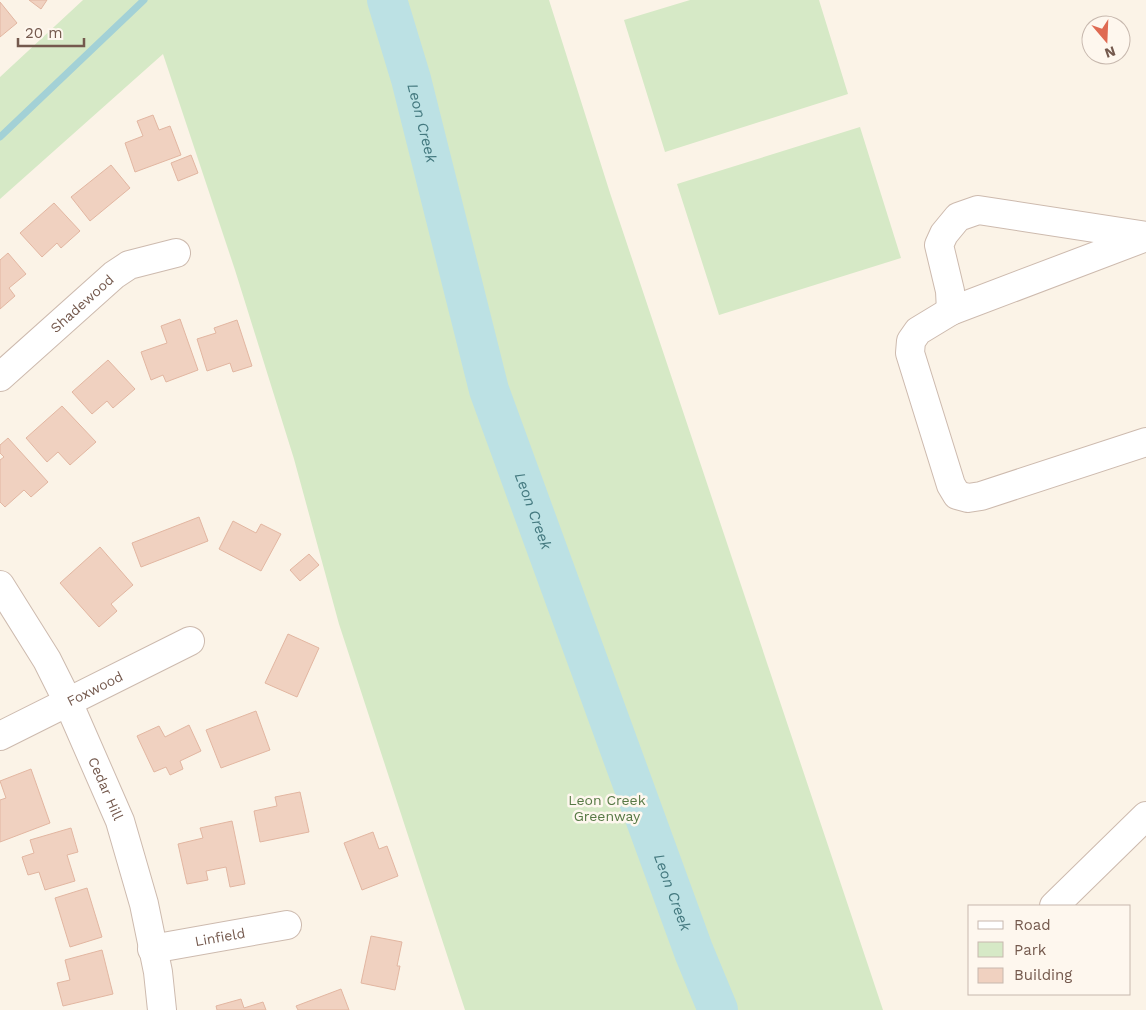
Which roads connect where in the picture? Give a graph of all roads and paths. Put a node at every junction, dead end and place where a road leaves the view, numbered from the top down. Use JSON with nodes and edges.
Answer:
{"nodes":[{"id":1,"x":1146,"y":237,"type":"edge"},
{"id":2,"x":176,"y":253,"type":"dead end"},
{"id":3,"x":951,"y":311,"type":"junction"},
{"id":4,"x":0,"y":377,"type":"edge"},
{"id":5,"x":1146,"y":442,"type":"edge"},
{"id":6,"x":0,"y":585,"type":"edge"},
{"id":7,"x":190,"y":641,"type":"dead end"},
{"id":8,"x":68,"y":702,"type":"junction"},
{"id":9,"x":0,"y":736,"type":"edge"},
{"id":10,"x":1146,"y":816,"type":"edge"},
{"id":11,"x":1055,"y":905,"type":"edge"},
{"id":12,"x":288,"y":925,"type":"dead end"},
{"id":13,"x":152,"y":949,"type":"junction"},
{"id":14,"x":162,"y":1010,"type":"edge"}],
"edges":[{"from":1,"to":3,"type":"street"},
{"from":1,"to":3,"type":"street"},
{"from":2,"to":4,"type":"street","name":"Shadewood"},
{"from":3,"to":5,"type":"street"},
{"from":6,"to":8,"type":"street","name":"Cedar Hill"},
{"from":7,"to":8,"type":"street","name":"Foxwood"},
{"from":8,"to":9,"type":"street","name":"Foxwood"},
{"from":8,"to":13,"type":"street","name":"Cedar Hill"},
{"from":10,"to":11,"type":"street"},
{"from":12,"to":13,"type":"street","name":"Linfield"},
{"from":13,"to":14,"type":"street","name":"Cedar Hill"}]}
